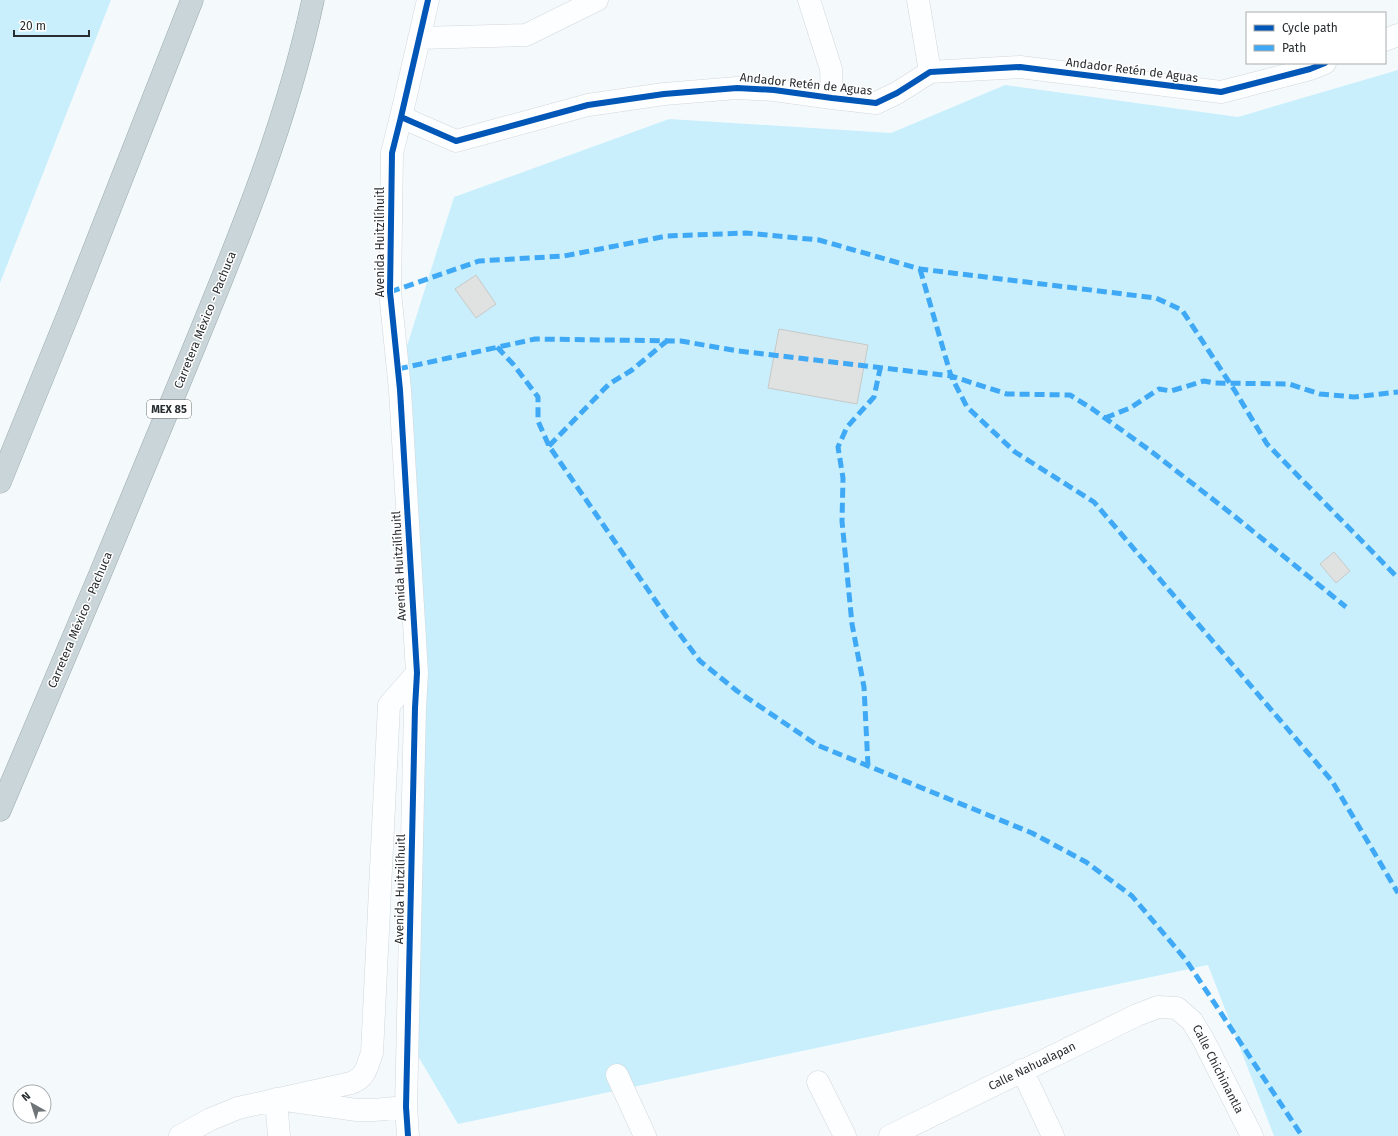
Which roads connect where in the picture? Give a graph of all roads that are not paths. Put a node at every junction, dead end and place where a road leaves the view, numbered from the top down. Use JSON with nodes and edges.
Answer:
{"nodes":[{"id":1,"x":192,"y":0,"type":"edge"},
{"id":2,"x":313,"y":0,"type":"edge"},
{"id":3,"x":428,"y":0,"type":"edge"},
{"id":4,"x":597,"y":0,"type":"edge"},
{"id":5,"x":809,"y":0,"type":"edge"},
{"id":6,"x":918,"y":0,"type":"edge"},
{"id":7,"x":1398,"y":35,"type":"edge"},
{"id":8,"x":419,"y":38,"type":"junction"},
{"id":9,"x":1386,"y":40,"type":"edge"},
{"id":10,"x":1322,"y":64,"type":"edge"},
{"id":11,"x":930,"y":72,"type":"junction"},
{"id":12,"x":832,"y":98,"type":"junction"},
{"id":13,"x":401,"y":117,"type":"junction"},
{"id":14,"x":0,"y":482,"type":"edge"},
{"id":15,"x":417,"y":673,"type":"junction"},
{"id":16,"x":0,"y":810,"type":"edge"},
{"id":17,"x":1177,"y":1008,"type":"joint"},
{"id":18,"x":1022,"y":1070,"type":"junction"},
{"id":19,"x":617,"y":1075,"type":"dead end"},
{"id":20,"x":818,"y":1082,"type":"dead end"},
{"id":21,"x":276,"y":1099,"type":"junction"},
{"id":22,"x":406,"y":1107,"type":"junction"},
{"id":23,"x":180,"y":1136,"type":"edge"},
{"id":24,"x":279,"y":1136,"type":"edge"},
{"id":25,"x":408,"y":1136,"type":"edge"},
{"id":26,"x":424,"y":1136,"type":"edge"},
{"id":27,"x":645,"y":1136,"type":"edge"},
{"id":28,"x":845,"y":1136,"type":"edge"},
{"id":29,"x":890,"y":1136,"type":"edge"},
{"id":30,"x":1053,"y":1136,"type":"edge"},
{"id":31,"x":1252,"y":1136,"type":"edge"}],
"edges":[{"from":1,"to":14,"type":"highway"},
{"from":2,"to":16,"type":"highway","name":"Carretera México - Pachuca","number":"MEX 85"},
{"from":3,"to":8,"type":"street","name":"Avenida Huitzilíhuitl"},
{"from":4,"to":8,"type":"street"},
{"from":5,"to":12,"type":"street"},
{"from":6,"to":11,"type":"street"},
{"from":7,"to":9,"type":"street"},
{"from":8,"to":13,"type":"street","name":"Avenida Huitzilíhuitl"},
{"from":10,"to":11,"type":"street","name":"Andador Retén de Aguas"},
{"from":11,"to":12,"type":"street","name":"Andador Retén de Aguas"},
{"from":12,"to":13,"type":"street","name":"Andador Retén de Aguas"},
{"from":13,"to":15,"type":"street","name":"Avenida Huitzilíhuitl"},
{"from":15,"to":21,"type":"street","name":"Avenida Huitzilíhuitl"},
{"from":15,"to":22,"type":"street","name":"Avenida Huitzilíhuitl"},
{"from":17,"to":18,"type":"street","name":"Calle Nahualapan"},
{"from":17,"to":31,"type":"street","name":"Calle Chichinantla"},
{"from":18,"to":29,"type":"street","name":"Calle Nahualapan"},
{"from":18,"to":30,"type":"street"},
{"from":19,"to":27,"type":"street"},
{"from":20,"to":28,"type":"street"},
{"from":21,"to":22,"type":"street"},
{"from":21,"to":23,"type":"street","name":"Avenida Huitzilíhuitl"},
{"from":21,"to":24,"type":"street"},
{"from":22,"to":25,"type":"street","name":"Avenida Huitzilíhuitl"},
{"from":22,"to":26,"type":"street"}]}
